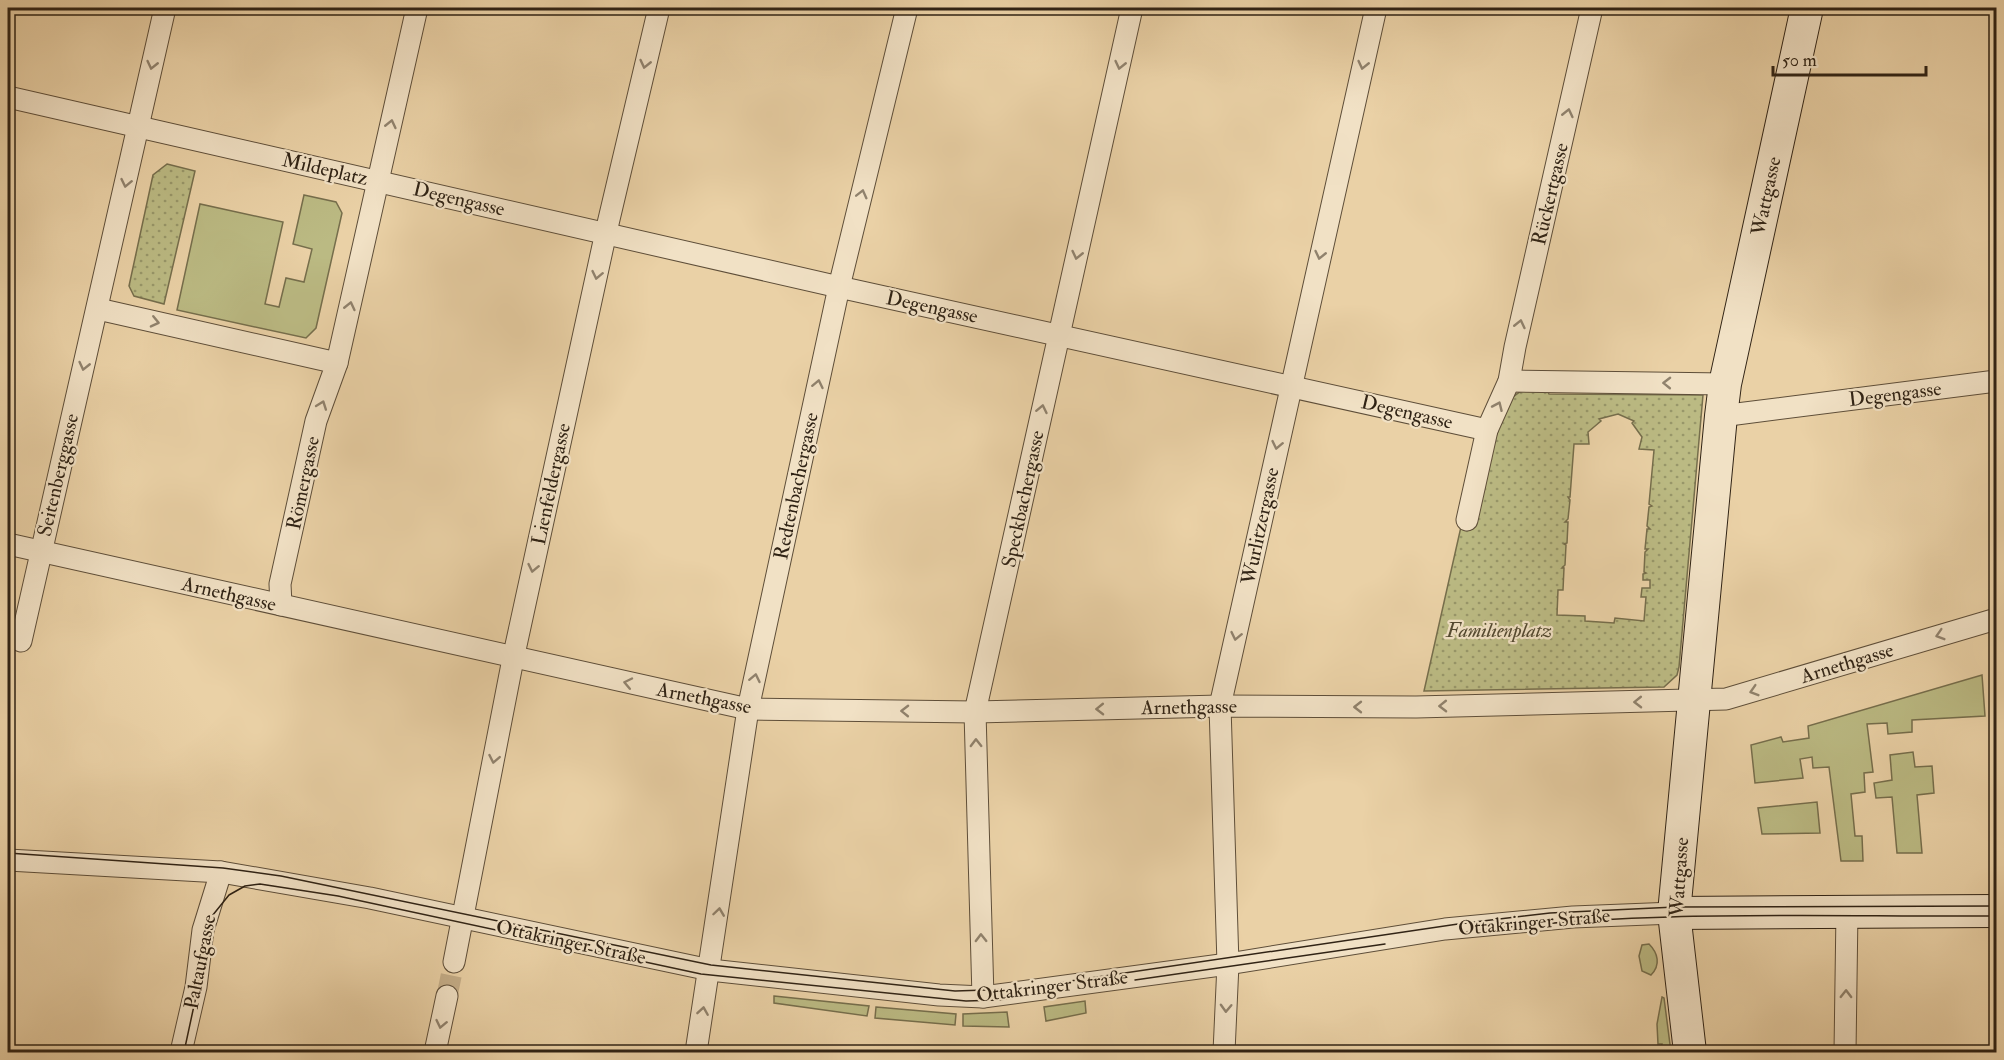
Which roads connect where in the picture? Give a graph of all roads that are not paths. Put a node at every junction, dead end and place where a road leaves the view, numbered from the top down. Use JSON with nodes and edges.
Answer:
{"nodes":[{"id":1,"x":165,"y":8,"type":"edge"},
{"id":2,"x":417,"y":8,"type":"edge"},
{"id":3,"x":659,"y":8,"type":"edge"},
{"id":4,"x":907,"y":8,"type":"edge"},
{"id":5,"x":1132,"y":8,"type":"edge"},
{"id":6,"x":1376,"y":8,"type":"edge"},
{"id":7,"x":1592,"y":8,"type":"edge"},
{"id":8,"x":1807,"y":8,"type":"edge"},
{"id":9,"x":8,"y":97,"type":"edge"},
{"id":10,"x":138,"y":126,"type":"junction"},
{"id":11,"x":378,"y":181,"type":"junction"},
{"id":12,"x":606,"y":232,"type":"junction"},
{"id":13,"x":839,"y":286,"type":"junction"},
{"id":14,"x":98,"y":309,"type":"junction"},
{"id":15,"x":1059,"y":335,"type":"junction"},
{"id":16,"x":337,"y":363,"type":"junction"},
{"id":17,"x":1509,"y":381,"type":"junction"},
{"id":18,"x":1996,"y":381,"type":"edge"},
{"id":19,"x":1725,"y":384,"type":"junction"},
{"id":20,"x":1290,"y":386,"type":"junction"},
{"id":21,"x":1721,"y":416,"type":"junction"},
{"id":22,"x":1487,"y":430,"type":"junction"},
{"id":23,"x":1467,"y":520,"type":"dead end"},
{"id":24,"x":8,"y":544,"type":"edge"},
{"id":25,"x":40,"y":551,"type":"junction"},
{"id":26,"x":281,"y":605,"type":"junction"},
{"id":27,"x":1996,"y":619,"type":"edge"},
{"id":28,"x":21,"y":641,"type":"dead end"},
{"id":29,"x":513,"y":659,"type":"junction"},
{"id":30,"x":1696,"y":701,"type":"junction"},
{"id":31,"x":1220,"y":706,"type":"junction"},
{"id":32,"x":748,"y":709,"type":"junction"},
{"id":33,"x":975,"y":712,"type":"junction"},
{"id":34,"x":8,"y":860,"type":"edge"},
{"id":35,"x":221,"y":872,"type":"junction"},
{"id":36,"x":1847,"y":911,"type":"junction"},
{"id":37,"x":1996,"y":911,"type":"edge"},
{"id":38,"x":1674,"y":913,"type":"junction"},
{"id":39,"x":463,"y":919,"type":"junction"},
{"id":40,"x":454,"y":962,"type":"tunnel mouth"},
{"id":41,"x":1228,"y":964,"type":"junction"},
{"id":42,"x":710,"y":970,"type":"junction"},
{"id":43,"x":447,"y":996,"type":"tunnel mouth"},
{"id":44,"x":983,"y":997,"type":"junction"},
{"id":45,"x":181,"y":1053,"type":"edge"},
{"id":46,"x":435,"y":1053,"type":"edge"},
{"id":47,"x":696,"y":1053,"type":"edge"},
{"id":48,"x":1224,"y":1053,"type":"edge"},
{"id":49,"x":1690,"y":1053,"type":"edge"},
{"id":50,"x":1845,"y":1053,"type":"edge"}],
"edges":[{"from":1,"to":10,"type":"street","one_way":true},
{"from":11,"to":2,"type":"street","one_way":true},
{"from":3,"to":12,"type":"street","name":"Lienfeldergasse","one_way":true},
{"from":13,"to":4,"type":"street","name":"Redtenbachergasse","one_way":true},
{"from":5,"to":15,"type":"street","name":"Speckbachergasse","one_way":true},
{"from":6,"to":20,"type":"street","name":"Wurlitzergasse","one_way":true},
{"from":17,"to":7,"type":"street","name":"Rückertgasse","one_way":true},
{"from":8,"to":19,"type":"main road","name":"Wattgasse"},
{"from":9,"to":10,"type":"street"},
{"from":10,"to":11,"type":"street","name":"Mildeplatz"},
{"from":10,"to":14,"type":"street","one_way":true},
{"from":11,"to":12,"type":"street","name":"Degengasse"},
{"from":16,"to":11,"type":"street","name":"Mildeplatz","one_way":true},
{"from":12,"to":13,"type":"street","name":"Degengasse"},
{"from":12,"to":29,"type":"street","name":"Lienfeldergasse","one_way":true},
{"from":13,"to":15,"type":"street","name":"Degengasse"},
{"from":32,"to":13,"type":"street","name":"Redtenbachergasse","one_way":true},
{"from":14,"to":16,"type":"street","one_way":true},
{"from":14,"to":25,"type":"street","name":"Seitenberggasse","one_way":true},
{"from":15,"to":20,"type":"street","name":"Degengasse"},
{"from":33,"to":15,"type":"street","name":"Speckbachergasse","one_way":true},
{"from":26,"to":16,"type":"street","name":"Römergasse","one_way":true},
{"from":19,"to":17,"type":"street","one_way":true},
{"from":22,"to":17,"type":"street","one_way":true},
{"from":18,"to":21,"type":"street","name":"Degengasse"},
{"from":19,"to":21,"type":"main road"},
{"from":20,"to":22,"type":"street","name":"Degengasse"},
{"from":20,"to":31,"type":"street","name":"Wurlitzergasse","one_way":true},
{"from":21,"to":30,"type":"main road"},
{"from":22,"to":23,"type":"street"},
{"from":24,"to":25,"type":"street","name":"Arnethgasse"},
{"from":25,"to":26,"type":"street","name":"Arnethgasse"},
{"from":25,"to":28,"type":"street","name":"Seitenberggasse"},
{"from":26,"to":29,"type":"street","name":"Arnethgasse"},
{"from":27,"to":30,"type":"street","name":"Arnethgasse","one_way":true},
{"from":32,"to":29,"type":"street","name":"Arnethgasse","one_way":true},
{"from":29,"to":39,"type":"street","name":"Lienfeldergasse","one_way":true},
{"from":30,"to":31,"type":"street","name":"Arnethgasse","one_way":true},
{"from":30,"to":38,"type":"main road","name":"Wattgasse"},
{"from":31,"to":33,"type":"street","name":"Arnethgasse","one_way":true},
{"from":31,"to":41,"type":"street","name":"Wurlitzergasse"},
{"from":33,"to":32,"type":"street","name":"Arnethgasse","one_way":true},
{"from":42,"to":32,"type":"street","name":"Redtenbachergasse","one_way":true},
{"from":44,"to":33,"type":"street","name":"Speckbachergasse","one_way":true},
{"from":34,"to":35,"type":"street","name":"Ottakringer Straße"},
{"from":35,"to":39,"type":"street","name":"Ottakringer Straße"},
{"from":35,"to":45,"type":"street","name":"Paltaufgasse"},
{"from":36,"to":37,"type":"main road","name":"Ottakringer Straße"},
{"from":36,"to":38,"type":"main road","name":"Ottakringer Straße"},
{"from":50,"to":36,"type":"street","one_way":true},
{"from":38,"to":41,"type":"street","name":"Ottakringer Straße"},
{"from":38,"to":49,"type":"main road","name":"Wattgasse"},
{"from":39,"to":40,"type":"street","name":"Lienfeldergasse"},
{"from":39,"to":42,"type":"street","name":"Ottakringer Straße"},
{"from":41,"to":44,"type":"street","name":"Ottakringer Straße"},
{"from":41,"to":48,"type":"street","name":"Wurlitzergasse","one_way":true},
{"from":42,"to":44,"type":"street","name":"Ottakringer Straße"},
{"from":47,"to":42,"type":"street","name":"Redtenbachergasse","one_way":true},
{"from":43,"to":46,"type":"street","one_way":true}]}
